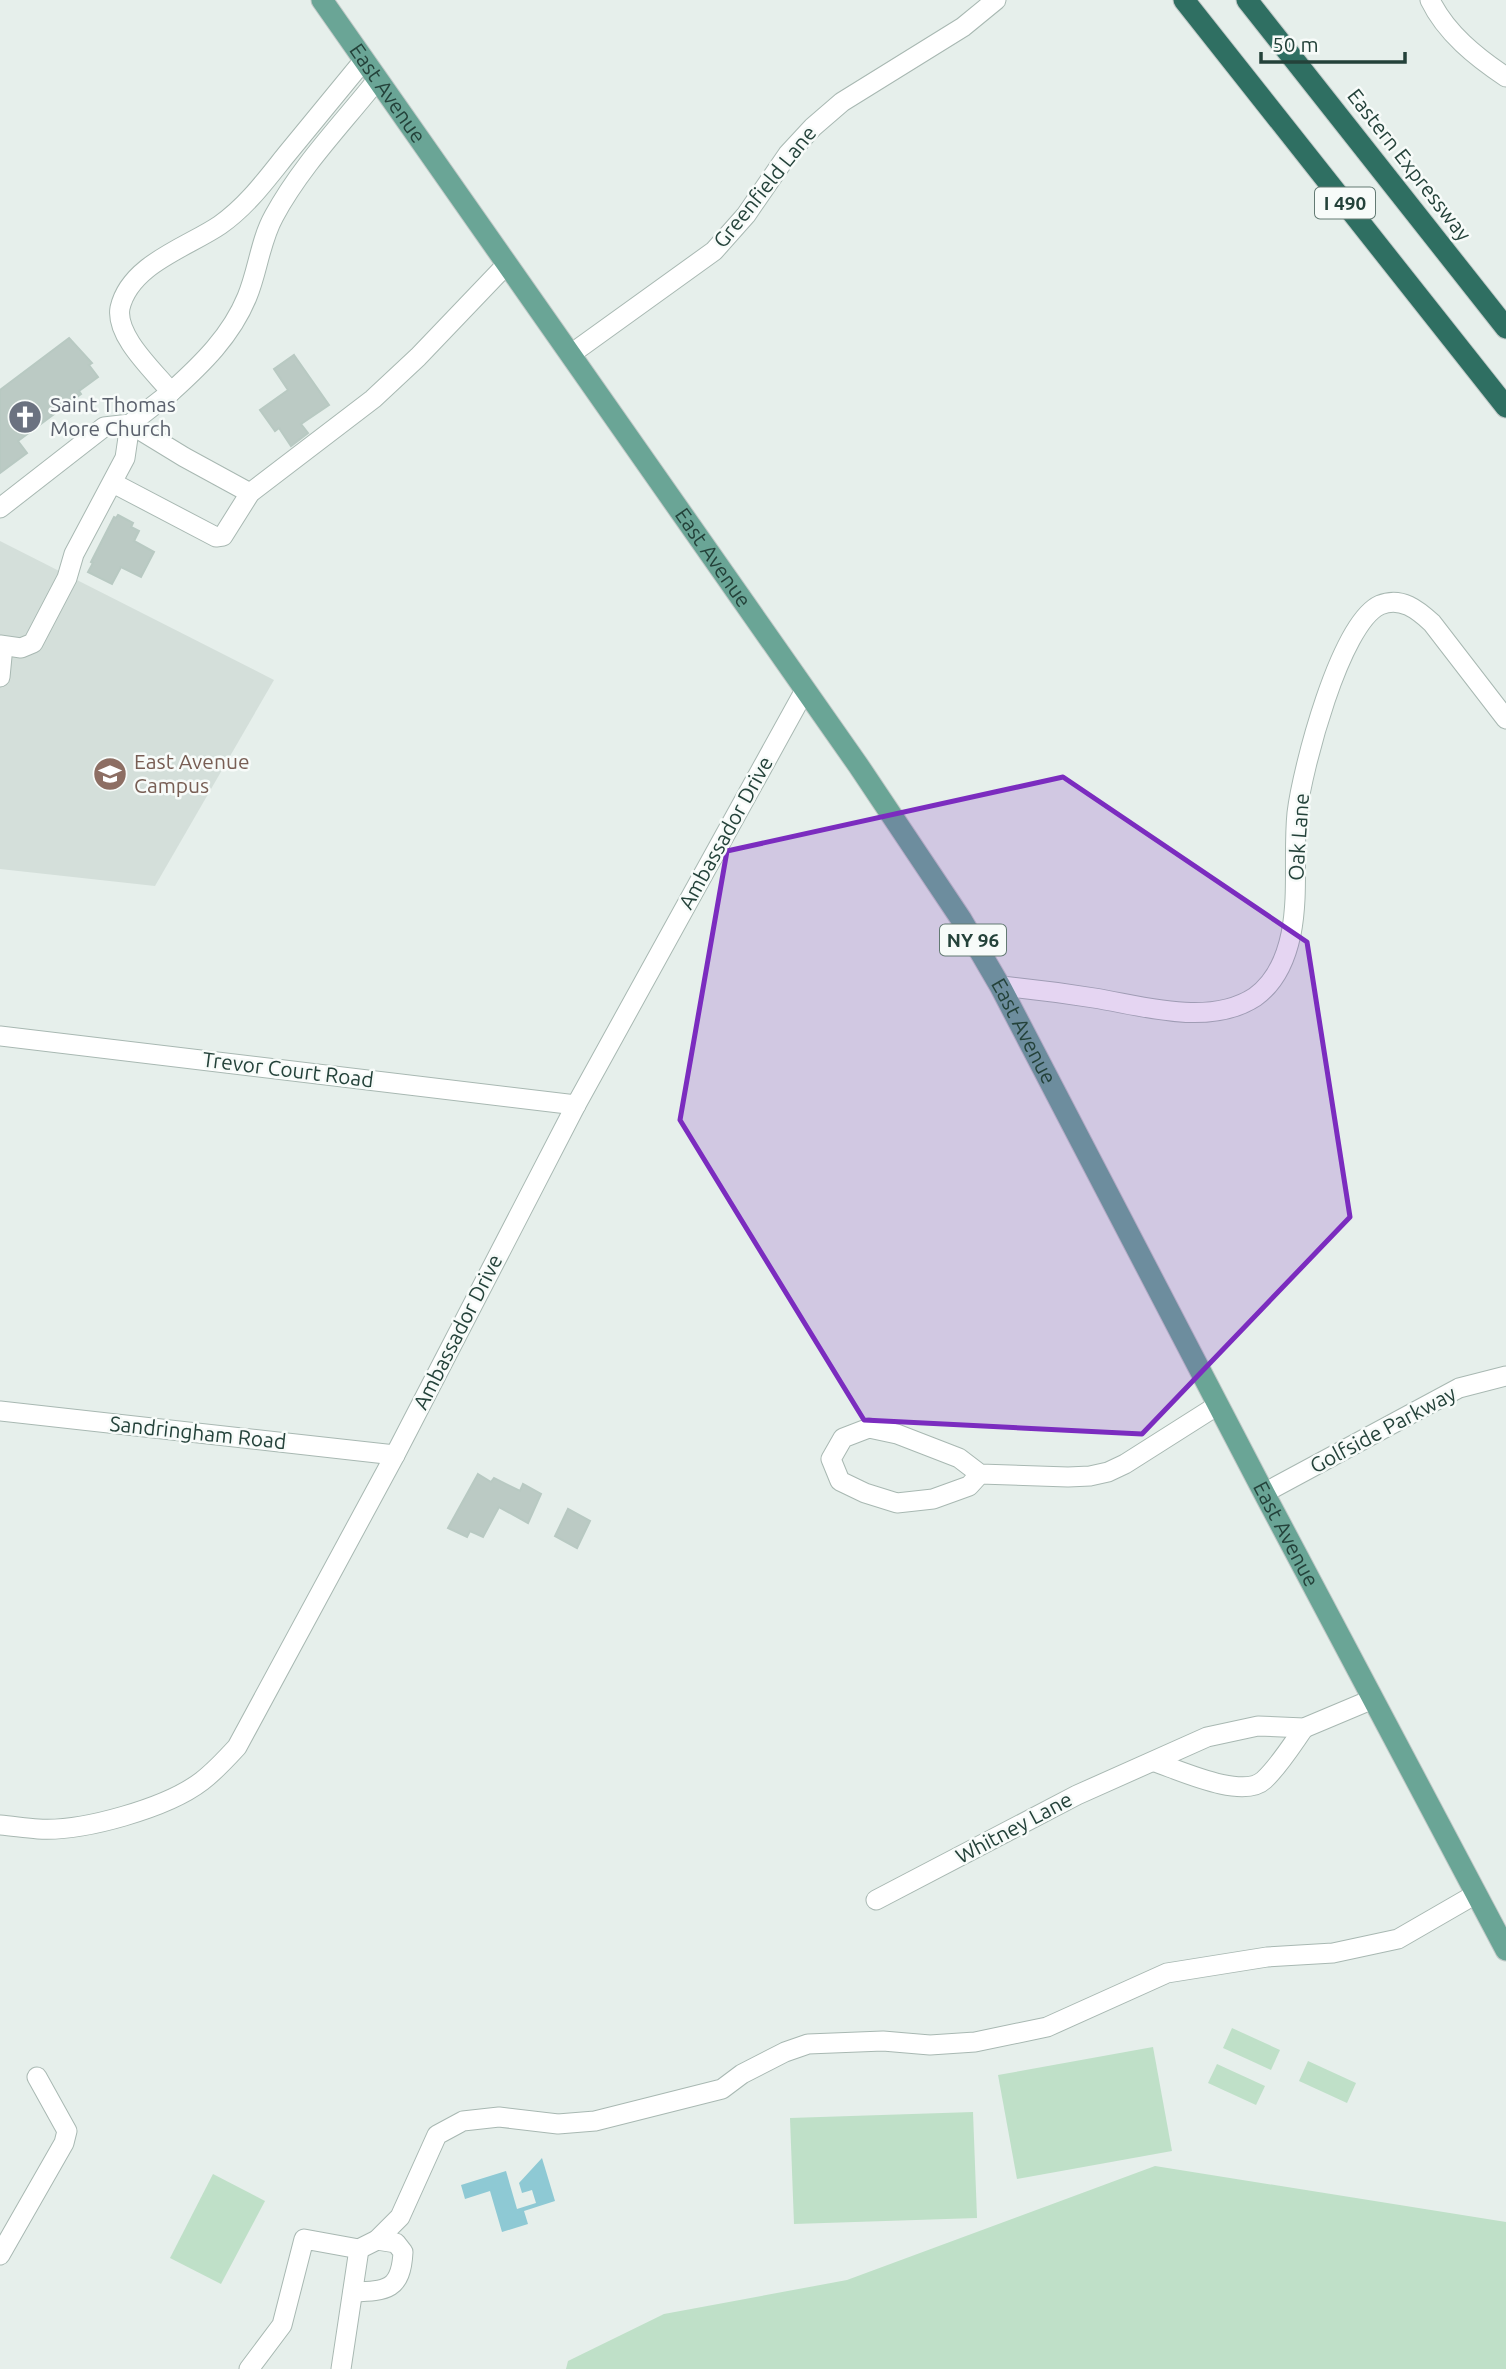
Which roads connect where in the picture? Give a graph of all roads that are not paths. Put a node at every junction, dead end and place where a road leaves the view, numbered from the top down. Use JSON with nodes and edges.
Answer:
{"nodes":[{"id":1,"x":323,"y":0,"type":"edge"},
{"id":2,"x":996,"y":0,"type":"edge"},
{"id":3,"x":1184,"y":0,"type":"edge"},
{"id":4,"x":1247,"y":0,"type":"edge"},
{"id":5,"x":1430,"y":0,"type":"edge"},
{"id":6,"x":364,"y":60,"type":"junction"},
{"id":7,"x":1506,"y":77,"type":"edge"},
{"id":8,"x":377,"y":80,"type":"junction"},
{"id":9,"x":507,"y":264,"type":"junction"},
{"id":10,"x":1506,"y":328,"type":"edge"},
{"id":11,"x":571,"y":354,"type":"junction"},
{"id":12,"x":171,"y":392,"type":"junction"},
{"id":13,"x":1506,"y":407,"type":"edge"},
{"id":14,"x":130,"y":424,"type":"junction"},
{"id":15,"x":113,"y":482,"type":"junction"},
{"id":16,"x":250,"y":493,"type":"junction"},
{"id":17,"x":0,"y":508,"type":"edge"},
{"id":18,"x":2,"y":646,"type":"edge"},
{"id":19,"x":0,"y":677,"type":"edge"},
{"id":20,"x":805,"y":690,"type":"junction"},
{"id":21,"x":1506,"y":719,"type":"edge"},
{"id":22,"x":1000,"y":986,"type":"junction"},
{"id":23,"x":0,"y":1036,"type":"edge"},
{"id":24,"x":576,"y":1105,"type":"junction"},
{"id":25,"x":1506,"y":1376,"type":"edge"},
{"id":26,"x":1218,"y":1405,"type":"junction"},
{"id":27,"x":0,"y":1411,"type":"edge"},
{"id":28,"x":395,"y":1455,"type":"junction"},
{"id":29,"x":980,"y":1474,"type":"junction"},
{"id":30,"x":1264,"y":1493,"type":"junction"},
{"id":31,"x":1373,"y":1699,"type":"junction"},
{"id":32,"x":1304,"y":1728,"type":"junction"},
{"id":33,"x":1155,"y":1762,"type":"junction"},
{"id":34,"x":0,"y":1825,"type":"edge"},
{"id":35,"x":1476,"y":1894,"type":"junction"},
{"id":36,"x":876,"y":1900,"type":"dead end"},
{"id":37,"x":1506,"y":1950,"type":"edge"},
{"id":38,"x":37,"y":2077,"type":"dead end"},
{"id":39,"x":377,"y":2240,"type":"junction"},
{"id":40,"x":359,"y":2249,"type":"junction"},
{"id":41,"x":0,"y":2255,"type":"edge"},
{"id":42,"x":353,"y":2292,"type":"junction"},
{"id":43,"x":249,"y":2369,"type":"edge"},
{"id":44,"x":341,"y":2369,"type":"edge"}],
"edges":[{"from":1,"to":6,"type":"main road","name":"East Avenue","number":"NY 96"},
{"from":2,"to":11,"type":"street","name":"Greenfield Lane"},
{"from":3,"to":13,"type":"highway","number":"I 490"},
{"from":4,"to":10,"type":"highway","name":"Eastern Expressway","number":"I 490"},
{"from":5,"to":7,"type":"street"},
{"from":6,"to":8,"type":"main road","name":"East Avenue","number":"NY 96"},
{"from":6,"to":12,"type":"street"},
{"from":8,"to":9,"type":"main road","name":"East Avenue","number":"NY 96"},
{"from":8,"to":12,"type":"street"},
{"from":9,"to":11,"type":"main road","name":"East Avenue","number":"NY 96"},
{"from":9,"to":16,"type":"street"},
{"from":11,"to":20,"type":"main road","name":"East Avenue","number":"NY 96"},
{"from":12,"to":14,"type":"street"},
{"from":14,"to":15,"type":"street"},
{"from":14,"to":16,"type":"street"},
{"from":14,"to":17,"type":"street"},
{"from":15,"to":16,"type":"street"},
{"from":15,"to":18,"type":"street"},
{"from":18,"to":19,"type":"street"},
{"from":20,"to":22,"type":"main road","name":"East Avenue","number":"NY 96"},
{"from":20,"to":24,"type":"street","name":"Ambassador Drive"},
{"from":21,"to":22,"type":"street","name":"Oak Lane"},
{"from":22,"to":26,"type":"main road","name":"East Avenue","number":"NY 96"},
{"from":23,"to":24,"type":"street","name":"Trevor Court Road"},
{"from":24,"to":28,"type":"street","name":"Ambassador Drive"},
{"from":25,"to":30,"type":"street","name":"Golfside Parkway"},
{"from":26,"to":29,"type":"street"},
{"from":26,"to":30,"type":"main road","name":"East Avenue","number":"NY 96"},
{"from":27,"to":28,"type":"street","name":"Sandringham Road"},
{"from":28,"to":34,"type":"street","name":"Ambassador Drive"},
{"from":29,"to":29,"type":"street"},
{"from":30,"to":31,"type":"main road","name":"East Avenue","number":"NY 96"},
{"from":31,"to":32,"type":"street","name":"Whitney Lane"},
{"from":31,"to":35,"type":"main road","name":"East Avenue","number":"NY 96"},
{"from":32,"to":33,"type":"street","name":"Whitney Lane"},
{"from":32,"to":33,"type":"street"},
{"from":33,"to":36,"type":"street","name":"Whitney Lane"},
{"from":35,"to":37,"type":"main road","name":"East Avenue","number":"NY 96"},
{"from":35,"to":39,"type":"street"},
{"from":38,"to":41,"type":"street"},
{"from":39,"to":40,"type":"street"},
{"from":39,"to":42,"type":"street"},
{"from":40,"to":42,"type":"street"},
{"from":40,"to":43,"type":"street"},
{"from":42,"to":44,"type":"street"}]}
